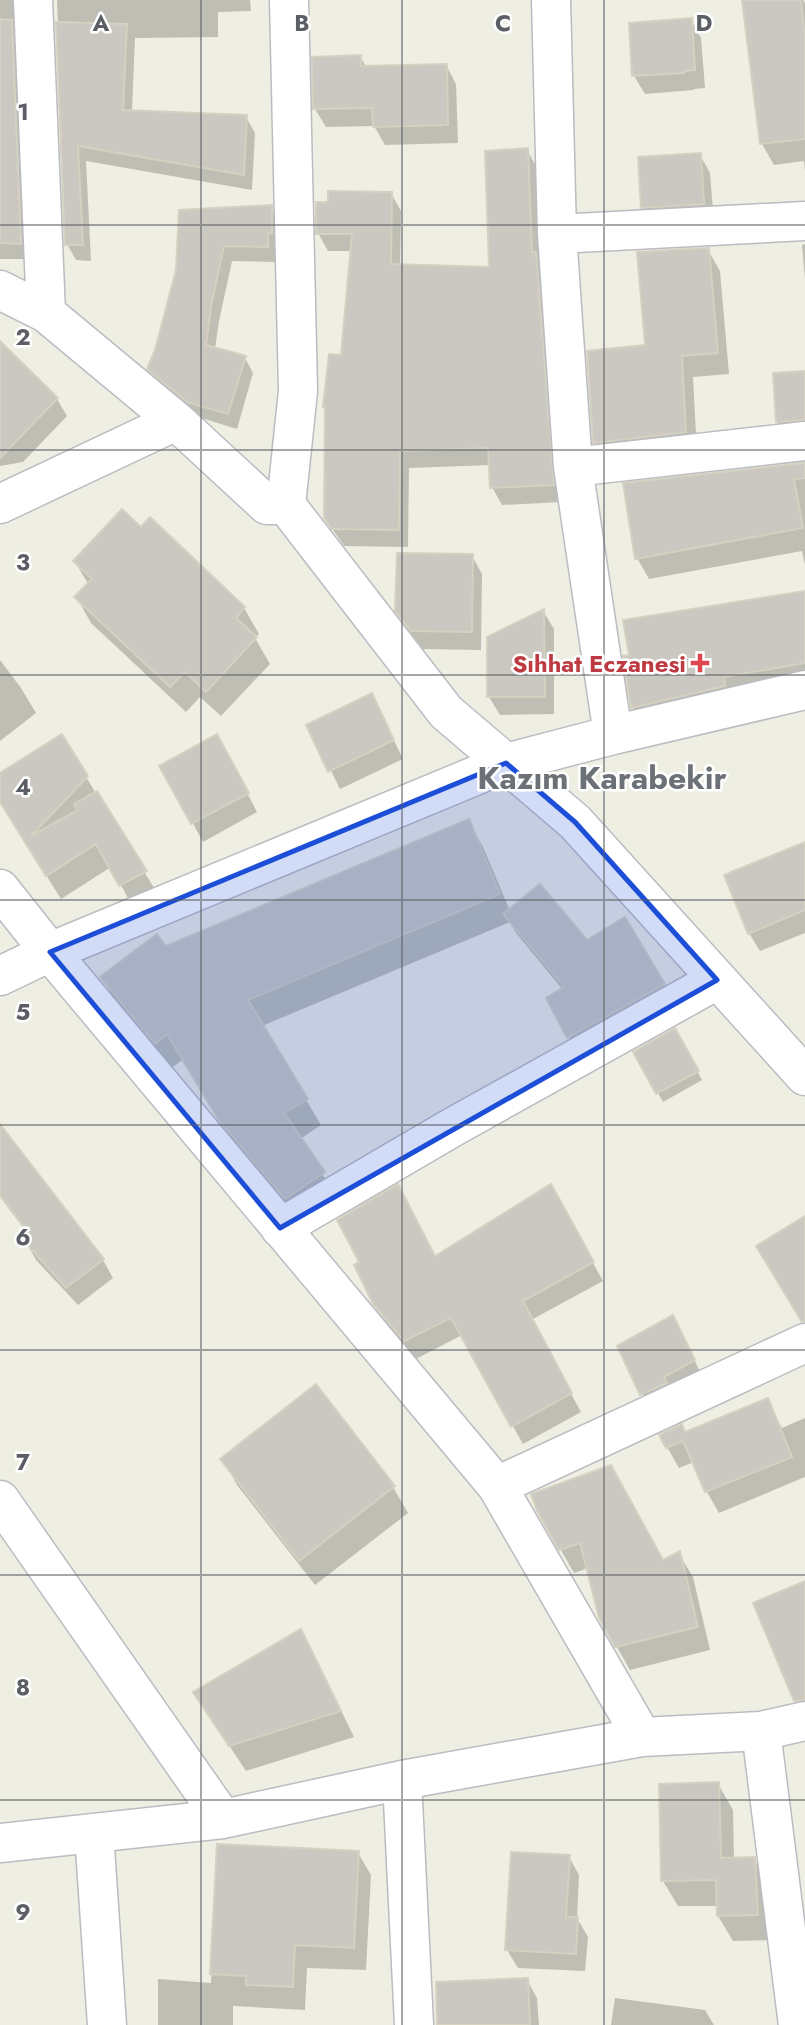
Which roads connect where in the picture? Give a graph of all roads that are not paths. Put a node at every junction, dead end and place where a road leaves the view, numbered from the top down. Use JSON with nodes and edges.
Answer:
{"nodes":[{"id":1,"x":33,"y":0,"type":"edge"},
{"id":2,"x":289,"y":0,"type":"edge"},
{"id":3,"x":551,"y":0,"type":"edge"},
{"id":4,"x":805,"y":221,"type":"edge"},
{"id":5,"x":557,"y":234,"type":"junction"},
{"id":6,"x":0,"y":290,"type":"edge"},
{"id":7,"x":46,"y":313,"type":"junction"},
{"id":8,"x":176,"y":421,"type":"junction"},
{"id":9,"x":805,"y":441,"type":"edge"},
{"id":10,"x":573,"y":467,"type":"junction"},
{"id":11,"x":0,"y":504,"type":"edge"},
{"id":12,"x":286,"y":505,"type":"junction"},
{"id":13,"x":805,"y":690,"type":"edge"},
{"id":14,"x":613,"y":735,"type":"junction"},
{"id":15,"x":506,"y":763,"type":"junction"},
{"id":16,"x":0,"y":889,"type":"edge"},
{"id":17,"x":50,"y":952,"type":"junction"},
{"id":18,"x":0,"y":976,"type":"edge"},
{"id":19,"x":717,"y":980,"type":"junction"},
{"id":20,"x":805,"y":1076,"type":"edge"},
{"id":21,"x":280,"y":1228,"type":"junction"},
{"id":22,"x":805,"y":1343,"type":"edge"},
{"id":23,"x":497,"y":1486,"type":"junction"},
{"id":24,"x":0,"y":1500,"type":"edge"},
{"id":25,"x":805,"y":1721,"type":"edge"},
{"id":26,"x":761,"y":1731,"type":"junction"},
{"id":27,"x":642,"y":1737,"type":"junction"},
{"id":28,"x":401,"y":1780,"type":"junction"},
{"id":29,"x":223,"y":1819,"type":"junction"},
{"id":30,"x":94,"y":1833,"type":"junction"},
{"id":31,"x":0,"y":1843,"type":"edge"},
{"id":32,"x":107,"y":2025,"type":"edge"},
{"id":33,"x":414,"y":2025,"type":"edge"},
{"id":34,"x":798,"y":2025,"type":"edge"}],
"edges":[{"from":1,"to":7,"type":"street"},
{"from":2,"to":12,"type":"street"},
{"from":3,"to":5,"type":"street"},
{"from":4,"to":5,"type":"street"},
{"from":5,"to":10,"type":"street"},
{"from":6,"to":7,"type":"street"},
{"from":7,"to":8,"type":"street"},
{"from":8,"to":11,"type":"street"},
{"from":8,"to":12,"type":"street"},
{"from":9,"to":10,"type":"street"},
{"from":10,"to":14,"type":"street"},
{"from":12,"to":15,"type":"street"},
{"from":13,"to":14,"type":"street"},
{"from":14,"to":15,"type":"street"},
{"from":15,"to":17,"type":"street"},
{"from":15,"to":19,"type":"street"},
{"from":16,"to":17,"type":"street"},
{"from":17,"to":18,"type":"street"},
{"from":17,"to":21,"type":"street"},
{"from":19,"to":20,"type":"street"},
{"from":19,"to":21,"type":"street"},
{"from":21,"to":23,"type":"street"},
{"from":22,"to":23,"type":"street"},
{"from":23,"to":27,"type":"street"},
{"from":24,"to":29,"type":"street"},
{"from":25,"to":26,"type":"street"},
{"from":26,"to":27,"type":"street"},
{"from":26,"to":34,"type":"street"},
{"from":27,"to":28,"type":"street"},
{"from":28,"to":29,"type":"street"},
{"from":28,"to":33,"type":"street"},
{"from":29,"to":30,"type":"street"},
{"from":30,"to":31,"type":"street"},
{"from":30,"to":32,"type":"street"}]}
